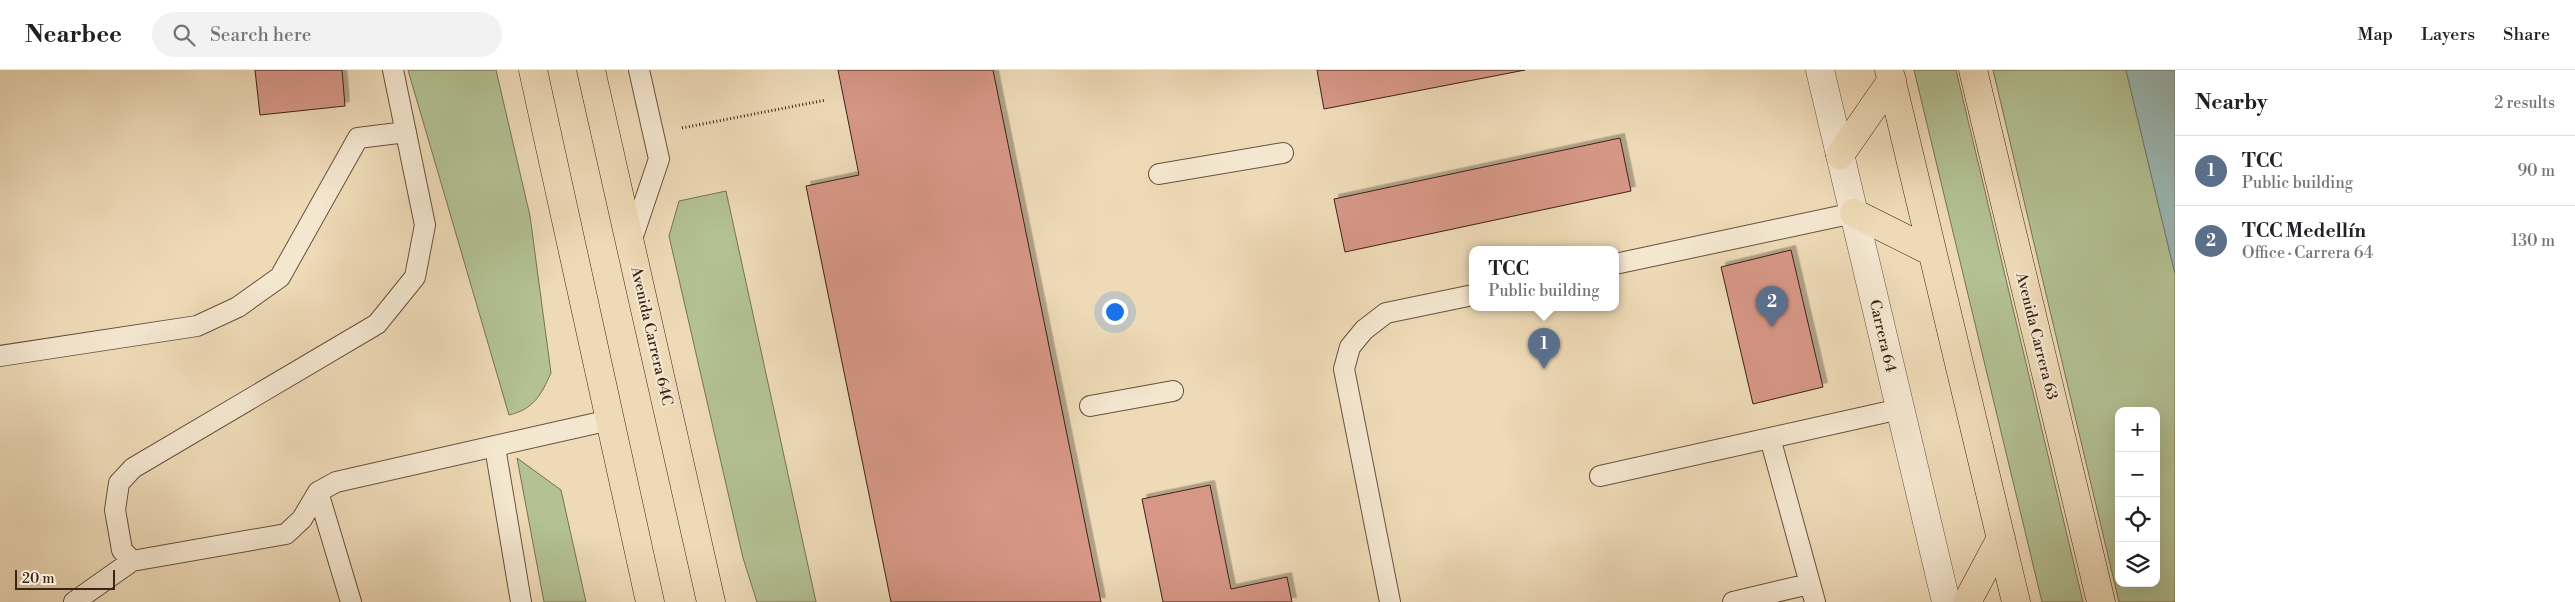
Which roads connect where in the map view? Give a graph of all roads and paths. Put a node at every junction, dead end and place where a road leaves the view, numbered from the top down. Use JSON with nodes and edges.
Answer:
{"nodes":[{"id":1,"x":393,"y":70,"type":"edge"},
{"id":2,"x":533,"y":70,"type":"edge"},
{"id":3,"x":591,"y":70,"type":"edge"},
{"id":4,"x":639,"y":70,"type":"edge"},
{"id":5,"x":1820,"y":70,"type":"edge"},
{"id":6,"x":1973,"y":70,"type":"edge"},
{"id":7,"x":1890,"y":75,"type":"edge"},
{"id":8,"x":826,"y":100,"type":"dead end"},
{"id":9,"x":682,"y":128,"type":"dead end"},
{"id":10,"x":406,"y":132,"type":"junction"},
{"id":11,"x":1283,"y":153,"type":"dead end"},
{"id":12,"x":1840,"y":154,"type":"junction"},
{"id":13,"x":1159,"y":174,"type":"dead end"},
{"id":14,"x":1854,"y":213,"type":"junction"},
{"id":15,"x":631,"y":242,"type":"junction"},
{"id":16,"x":1932,"y":252,"type":"junction"},
{"id":17,"x":1619,"y":263,"type":"edge"},
{"id":18,"x":1469,"y":296,"type":"edge"},
{"id":19,"x":0,"y":356,"type":"edge"},
{"id":20,"x":1173,"y":391,"type":"dead end"},
{"id":21,"x":1090,"y":406,"type":"dead end"},
{"id":22,"x":1900,"y":408,"type":"junction"},
{"id":23,"x":610,"y":420,"type":"junction"},
{"id":24,"x":1770,"y":438,"type":"junction"},
{"id":25,"x":495,"y":447,"type":"junction"},
{"id":26,"x":1600,"y":476,"type":"dead end"},
{"id":27,"x":318,"y":492,"type":"junction"},
{"id":28,"x":2001,"y":538,"type":"junction"},
{"id":29,"x":132,"y":561,"type":"junction"},
{"id":30,"x":1812,"y":593,"type":"edge"},
{"id":31,"x":74,"y":602,"type":"edge"},
{"id":32,"x":351,"y":602,"type":"edge"},
{"id":33,"x":520,"y":602,"type":"edge"},
{"id":34,"x":650,"y":602,"type":"edge"},
{"id":35,"x":711,"y":602,"type":"edge"},
{"id":36,"x":1390,"y":602,"type":"edge"},
{"id":37,"x":1733,"y":602,"type":"edge"},
{"id":38,"x":1946,"y":602,"type":"edge"},
{"id":39,"x":1967,"y":602,"type":"edge"},
{"id":40,"x":2016,"y":602,"type":"edge"},
{"id":41,"x":2101,"y":602,"type":"edge"}],
"edges":[{"from":1,"to":10,"type":"lane"},
{"from":2,"to":23,"type":"main road"},
{"from":3,"to":15,"type":"main road","name":"Avenida Carrera 64C"},
{"from":4,"to":15,"type":"lane"},
{"from":5,"to":12,"type":"street","name":"Carrera 64"},
{"from":6,"to":41,"type":"main road","name":"Avenida Carrera 63"},
{"from":7,"to":12,"type":"main road"},
{"from":7,"to":16,"type":"main road"},
{"from":8,"to":9,"type":"path"},
{"from":10,"to":19,"type":"lane"},
{"from":10,"to":29,"type":"lane"},
{"from":11,"to":13,"type":"lane"},
{"from":12,"to":14,"type":"street","name":"Carrera 64"},
{"from":14,"to":16,"type":"main road"},
{"from":14,"to":17,"type":"lane"},
{"from":14,"to":22,"type":"street","name":"Carrera 64"},
{"from":15,"to":35,"type":"main road","name":"Avenida Carrera 64C"},
{"from":16,"to":28,"type":"main road"},
{"from":18,"to":36,"type":"lane"},
{"from":20,"to":21,"type":"lane"},
{"from":22,"to":24,"type":"lane"},
{"from":22,"to":38,"type":"street","name":"Carrera 64"},
{"from":23,"to":25,"type":"lane"},
{"from":23,"to":34,"type":"main road"},
{"from":24,"to":26,"type":"lane"},
{"from":24,"to":30,"type":"lane"},
{"from":25,"to":27,"type":"lane"},
{"from":25,"to":33,"type":"lane"},
{"from":27,"to":29,"type":"lane"},
{"from":27,"to":32,"type":"lane"},
{"from":28,"to":39,"type":"main road"},
{"from":28,"to":40,"type":"main road"},
{"from":29,"to":31,"type":"lane"},
{"from":30,"to":37,"type":"lane"}]}
